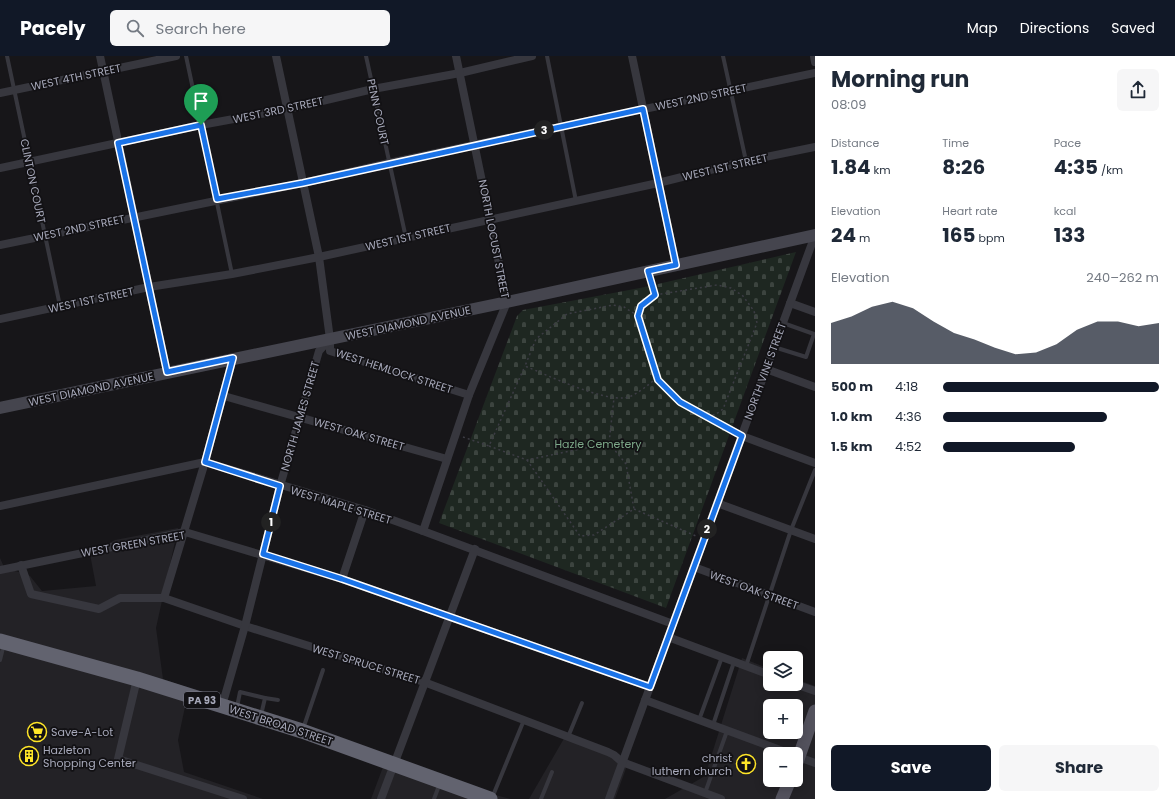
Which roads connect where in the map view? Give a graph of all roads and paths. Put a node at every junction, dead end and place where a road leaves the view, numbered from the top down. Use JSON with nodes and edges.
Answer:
{"nodes":[{"id":1,"x":7,"y":56,"type":"edge"},
{"id":2,"x":100,"y":56,"type":"edge"},
{"id":3,"x":176,"y":56,"type":"edge"},
{"id":4,"x":186,"y":56,"type":"edge"},
{"id":5,"x":276,"y":56,"type":"edge"},
{"id":6,"x":366,"y":56,"type":"edge"},
{"id":7,"x":456,"y":56,"type":"edge"},
{"id":8,"x":532,"y":56,"type":"edge"},
{"id":9,"x":547,"y":56,"type":"edge"},
{"id":10,"x":632,"y":56,"type":"edge"},
{"id":11,"x":723,"y":56,"type":"edge"},
{"id":12,"x":814,"y":56,"type":"edge"},
{"id":13,"x":815,"y":62,"type":"edge"},
{"id":14,"x":103,"y":71,"type":"junction"},
{"id":15,"x":460,"y":73,"type":"junction"},
{"id":16,"x":815,"y":73,"type":"edge"},
{"id":17,"x":373,"y":89,"type":"junction"},
{"id":18,"x":14,"y":90,"type":"junction"},
{"id":19,"x":731,"y":91,"type":"junction"},
{"id":20,"x":0,"y":93,"type":"edge"},
{"id":21,"x":288,"y":109,"type":"junction"},
{"id":22,"x":643,"y":109,"type":"junction"},
{"id":23,"x":201,"y":125,"type":"junction"},
{"id":24,"x":562,"y":126,"type":"junction"},
{"id":25,"x":118,"y":143,"type":"junction"},
{"id":26,"x":475,"y":145,"type":"junction"},
{"id":27,"x":815,"y":147,"type":"edge"},
{"id":28,"x":746,"y":161,"type":"junction"},
{"id":29,"x":29,"y":162,"type":"junction"},
{"id":30,"x":389,"y":163,"type":"junction"},
{"id":31,"x":0,"y":168,"type":"edge"},
{"id":32,"x":303,"y":183,"type":"junction"},
{"id":33,"x":658,"y":183,"type":"junction"},
{"id":34,"x":217,"y":199,"type":"junction"},
{"id":35,"x":577,"y":201,"type":"junction"},
{"id":36,"x":134,"y":216,"type":"junction"},
{"id":37,"x":490,"y":219,"type":"junction"},
{"id":38,"x":45,"y":235,"type":"junction"},
{"id":39,"x":815,"y":235,"type":"edge"},
{"id":40,"x":406,"y":238,"type":"junction"},
{"id":41,"x":0,"y":245,"type":"edge"},
{"id":42,"x":319,"y":257,"type":"junction"},
{"id":43,"x":676,"y":265,"type":"junction"},
{"id":44,"x":648,"y":271,"type":"junction"},
{"id":45,"x":232,"y":274,"type":"junction"},
{"id":46,"x":149,"y":287,"type":"junction"},
{"id":47,"x":655,"y":295,"type":"junction"},
{"id":48,"x":507,"y":302,"type":"junction"},
{"id":49,"x":790,"y":303,"type":"junction"},
{"id":50,"x":60,"y":306,"type":"junction"},
{"id":51,"x":815,"y":312,"type":"edge"},
{"id":52,"x":638,"y":316,"type":"junction"},
{"id":53,"x":0,"y":319,"type":"edge"},
{"id":54,"x":783,"y":323,"type":"junction"},
{"id":55,"x":330,"y":339,"type":"junction"},
{"id":56,"x":774,"y":347,"type":"junction"},
{"id":57,"x":233,"y":358,"type":"junction"},
{"id":58,"x":524,"y":366,"type":"junction"},
{"id":59,"x":766,"y":369,"type":"junction"},
{"id":60,"x":167,"y":372,"type":"junction"},
{"id":61,"x":658,"y":377,"type":"junction"},
{"id":62,"x":815,"y":387,"type":"edge"},
{"id":63,"x":469,"y":395,"type":"junction"},
{"id":64,"x":224,"y":396,"type":"junction"},
{"id":65,"x":614,"y":398,"type":"junction"},
{"id":66,"x":0,"y":408,"type":"edge"},
{"id":67,"x":699,"y":413,"type":"junction"},
{"id":68,"x":300,"y":418,"type":"junction"},
{"id":69,"x":456,"y":435,"type":"junction"},
{"id":70,"x":742,"y":436,"type":"junction"},
{"id":71,"x":608,"y":443,"type":"junction"},
{"id":72,"x":489,"y":446,"type":"junction"},
{"id":73,"x":448,"y":459,"type":"junction"},
{"id":74,"x":527,"y":460,"type":"junction"},
{"id":75,"x":205,"y":462,"type":"junction"},
{"id":76,"x":815,"y":463,"type":"edge"},
{"id":77,"x":815,"y":470,"type":"edge"},
{"id":78,"x":280,"y":486,"type":"junction"},
{"id":79,"x":717,"y":503,"type":"junction"},
{"id":80,"x":0,"y":506,"type":"edge"},
{"id":81,"x":634,"y":509,"type":"junction"},
{"id":82,"x":365,"y":510,"type":"junction"},
{"id":83,"x":423,"y":530,"type":"junction"},
{"id":84,"x":791,"y":530,"type":"junction"},
{"id":85,"x":185,"y":532,"type":"junction"},
{"id":86,"x":704,"y":539,"type":"junction"},
{"id":87,"x":815,"y":539,"type":"edge"},
{"id":88,"x":475,"y":549,"type":"junction"},
{"id":89,"x":263,"y":554,"type":"junction"},
{"id":90,"x":21,"y":565,"type":"junction"},
{"id":91,"x":694,"y":568,"type":"junction"},
{"id":92,"x":0,"y":570,"type":"edge"},
{"id":93,"x":342,"y":579,"type":"junction"},
{"id":94,"x":768,"y":595,"type":"junction"},
{"id":95,"x":164,"y":598,"type":"junction"},
{"id":96,"x":815,"y":612,"type":"edge"},
{"id":97,"x":449,"y":617,"type":"junction"},
{"id":98,"x":673,"y":624,"type":"junction"},
{"id":99,"x":245,"y":626,"type":"junction"},
{"id":100,"x":668,"y":637,"type":"junction"},
{"id":101,"x":2,"y":642,"type":"edge"},
{"id":102,"x":722,"y":656,"type":"junction"},
{"id":103,"x":0,"y":660,"type":"edge"},
{"id":104,"x":734,"y":662,"type":"junction"},
{"id":105,"x":746,"y":666,"type":"junction"},
{"id":106,"x":323,"y":670,"type":"dead end"},
{"id":107,"x":763,"y":672,"type":"edge"},
{"id":108,"x":137,"y":679,"type":"junction"},
{"id":109,"x":424,"y":682,"type":"junction"},
{"id":110,"x":650,"y":687,"type":"junction"},
{"id":111,"x":803,"y":687,"type":"edge"},
{"id":112,"x":815,"y":691,"type":"edge"},
{"id":113,"x":265,"y":698,"type":"junction"},
{"id":114,"x":278,"y":700,"type":"dead end"},
{"id":115,"x":645,"y":700,"type":"junction"},
{"id":116,"x":582,"y":702,"type":"dead end"},
{"id":117,"x":229,"y":708,"type":"junction"},
{"id":118,"x":815,"y":711,"type":"edge"},
{"id":119,"x":260,"y":718,"type":"junction"},
{"id":120,"x":524,"y":720,"type":"junction"},
{"id":121,"x":699,"y":720,"type":"junction"},
{"id":122,"x":713,"y":725,"type":"junction"},
{"id":123,"x":302,"y":731,"type":"junction"},
{"id":124,"x":727,"y":731,"type":"junction"},
{"id":125,"x":567,"y":737,"type":"junction"},
{"id":126,"x":767,"y":747,"type":"edge"},
{"id":127,"x":800,"y":747,"type":"edge"},
{"id":128,"x":803,"y":760,"type":"edge"},
{"id":129,"x":622,"y":762,"type":"junction"},
{"id":130,"x":394,"y":763,"type":"junction"},
{"id":131,"x":815,"y":763,"type":"edge"},
{"id":132,"x":552,"y":772,"type":"dead end"},
{"id":133,"x":441,"y":781,"type":"junction"},
{"id":134,"x":787,"y":787,"type":"edge"},
{"id":135,"x":705,"y":793,"type":"junction"},
{"id":136,"x":243,"y":799,"type":"edge"},
{"id":137,"x":381,"y":799,"type":"edge"},
{"id":138,"x":434,"y":799,"type":"edge"},
{"id":139,"x":491,"y":799,"type":"edge"},
{"id":140,"x":541,"y":799,"type":"edge"},
{"id":141,"x":609,"y":799,"type":"edge"},
{"id":142,"x":721,"y":799,"type":"edge"},
{"id":143,"x":782,"y":799,"type":"edge"}],
"edges":[{"from":1,"to":18,"type":"lane","name":"CLINTON COURT"},
{"from":2,"to":14,"type":"street"},
{"from":3,"to":14,"type":"street","name":"WEST 4TH STREET"},
{"from":4,"to":23,"type":"lane"},
{"from":5,"to":21,"type":"street"},
{"from":6,"to":17,"type":"lane","name":"PENN COURT"},
{"from":7,"to":15,"type":"street","name":"NORTH LOCUST STREET"},
{"from":8,"to":15,"type":"street","name":"WEST 3RD STREET"},
{"from":9,"to":24,"type":"lane"},
{"from":10,"to":22,"type":"street"},
{"from":11,"to":19,"type":"lane"},
{"from":12,"to":13,"type":"street"},
{"from":14,"to":18,"type":"street","name":"WEST 4TH STREET"},
{"from":14,"to":25,"type":"street"},
{"from":15,"to":17,"type":"street","name":"WEST 3RD STREET"},
{"from":15,"to":26,"type":"street","name":"NORTH LOCUST STREET"},
{"from":16,"to":19,"type":"street","name":"WEST 2ND STREET"},
{"from":17,"to":21,"type":"street","name":"WEST 3RD STREET"},
{"from":17,"to":30,"type":"lane","name":"PENN COURT"},
{"from":18,"to":20,"type":"street","name":"WEST 4TH STREET"},
{"from":18,"to":29,"type":"lane","name":"CLINTON COURT"},
{"from":19,"to":22,"type":"street","name":"WEST 2ND STREET"},
{"from":19,"to":28,"type":"lane"},
{"from":21,"to":23,"type":"street","name":"WEST 3RD STREET"},
{"from":21,"to":32,"type":"street"},
{"from":22,"to":24,"type":"street","name":"WEST 2ND STREET"},
{"from":22,"to":33,"type":"street"},
{"from":23,"to":25,"type":"street","name":"WEST 3RD STREET"},
{"from":23,"to":34,"type":"lane"},
{"from":24,"to":26,"type":"street","name":"WEST 2ND STREET"},
{"from":24,"to":35,"type":"lane"},
{"from":25,"to":29,"type":"street","name":"WEST 3RD STREET"},
{"from":25,"to":36,"type":"street"},
{"from":26,"to":30,"type":"street","name":"WEST 2ND STREET"},
{"from":26,"to":37,"type":"street","name":"NORTH LOCUST STREET"},
{"from":27,"to":28,"type":"street","name":"WEST 1ST STREET"},
{"from":28,"to":33,"type":"street","name":"WEST 1ST STREET"},
{"from":29,"to":31,"type":"street","name":"WEST 3RD STREET"},
{"from":29,"to":38,"type":"lane","name":"CLINTON COURT"},
{"from":30,"to":32,"type":"street","name":"WEST 2ND STREET"},
{"from":30,"to":40,"type":"lane","name":"PENN COURT"},
{"from":32,"to":34,"type":"street","name":"WEST 2ND STREET"},
{"from":32,"to":42,"type":"street"},
{"from":33,"to":35,"type":"street","name":"WEST 1ST STREET"},
{"from":33,"to":43,"type":"street"},
{"from":34,"to":36,"type":"street","name":"WEST 2ND STREET"},
{"from":34,"to":45,"type":"lane"},
{"from":35,"to":37,"type":"street","name":"WEST 1ST STREET"},
{"from":36,"to":38,"type":"street","name":"WEST 2ND STREET"},
{"from":36,"to":46,"type":"street"},
{"from":37,"to":40,"type":"street","name":"WEST 1ST STREET"},
{"from":37,"to":48,"type":"street","name":"NORTH LOCUST STREET"},
{"from":38,"to":41,"type":"street","name":"WEST 2ND STREET"},
{"from":38,"to":50,"type":"lane","name":"CLINTON COURT"},
{"from":39,"to":43,"type":"street","name":"WEST DIAMOND AVENUE"},
{"from":39,"to":49,"type":"street","name":"NORTH VINE STREET"},
{"from":40,"to":42,"type":"street","name":"WEST 1ST STREET"},
{"from":42,"to":45,"type":"street","name":"WEST 1ST STREET"},
{"from":42,"to":55,"type":"street"},
{"from":43,"to":44,"type":"street","name":"WEST DIAMOND AVENUE"},
{"from":44,"to":47,"type":"path"},
{"from":44,"to":48,"type":"street","name":"WEST DIAMOND AVENUE"},
{"from":45,"to":46,"type":"street","name":"WEST 1ST STREET"},
{"from":46,"to":50,"type":"street","name":"WEST 1ST STREET"},
{"from":46,"to":60,"type":"street"},
{"from":47,"to":52,"type":"path"},
{"from":47,"to":67,"type":"path"},
{"from":48,"to":55,"type":"street","name":"WEST DIAMOND AVENUE"},
{"from":48,"to":63,"type":"street","name":"NORTH LOCUST STREET"},
{"from":49,"to":51,"type":"street"},
{"from":49,"to":54,"type":"street","name":"NORTH VINE STREET"},
{"from":50,"to":53,"type":"street","name":"WEST 1ST STREET"},
{"from":52,"to":58,"type":"path"},
{"from":52,"to":61,"type":"path"},
{"from":54,"to":56,"type":"street","name":"NORTH VINE STREET"},
{"from":54,"to":56,"type":"lane"},
{"from":55,"to":57,"type":"street","name":"WEST DIAMOND AVENUE"},
{"from":55,"to":63,"type":"street","name":"WEST HEMLOCK STREET"},
{"from":55,"to":68,"type":"street","name":"NORTH JAMES STREET"},
{"from":56,"to":59,"type":"street","name":"NORTH VINE STREET"},
{"from":57,"to":60,"type":"street","name":"WEST DIAMOND AVENUE"},
{"from":57,"to":64,"type":"street"},
{"from":58,"to":65,"type":"path"},
{"from":58,"to":72,"type":"path"},
{"from":59,"to":62,"type":"street"},
{"from":59,"to":70,"type":"street","name":"NORTH VINE STREET"},
{"from":60,"to":66,"type":"street","name":"WEST DIAMOND AVENUE"},
{"from":61,"to":65,"type":"path"},
{"from":61,"to":67,"type":"path"},
{"from":63,"to":69,"type":"street","name":"NORTH LOCUST STREET"},
{"from":64,"to":68,"type":"street","name":"WEST OAK STREET"},
{"from":64,"to":75,"type":"street"},
{"from":65,"to":71,"type":"path"},
{"from":67,"to":70,"type":"path"},
{"from":68,"to":73,"type":"street","name":"WEST OAK STREET"},
{"from":68,"to":78,"type":"street","name":"NORTH JAMES STREET"},
{"from":69,"to":72,"type":"path"},
{"from":69,"to":73,"type":"street","name":"NORTH LOCUST STREET"},
{"from":70,"to":76,"type":"street"},
{"from":70,"to":79,"type":"street","name":"NORTH VINE STREET"},
{"from":71,"to":74,"type":"path"},
{"from":71,"to":81,"type":"path"},
{"from":72,"to":74,"type":"path"},
{"from":73,"to":83,"type":"street","name":"NORTH LOCUST STREET"},
{"from":74,"to":81,"type":"path"},
{"from":75,"to":78,"type":"street","name":"WEST MAPLE STREET"},
{"from":75,"to":80,"type":"street","name":"WEST MAPLE STREET"},
{"from":75,"to":85,"type":"street"},
{"from":77,"to":84,"type":"lane"},
{"from":78,"to":82,"type":"street","name":"WEST MAPLE STREET"},
{"from":78,"to":89,"type":"street","name":"NORTH JAMES STREET"},
{"from":79,"to":84,"type":"street"},
{"from":79,"to":86,"type":"street","name":"NORTH VINE STREET"},
{"from":81,"to":86,"type":"path"},
{"from":82,"to":83,"type":"street","name":"WEST MAPLE STREET"},
{"from":82,"to":93,"type":"street"},
{"from":83,"to":88,"type":"street","name":"WEST MAPLE STREET"},
{"from":84,"to":87,"type":"street"},
{"from":84,"to":94,"type":"lane"},
{"from":85,"to":89,"type":"street","name":"WEST GREEN STREET"},
{"from":85,"to":90,"type":"street","name":"WEST GREEN STREET"},
{"from":85,"to":95,"type":"street"},
{"from":86,"to":91,"type":"street","name":"NORTH VINE STREET"},
{"from":88,"to":97,"type":"street"},
{"from":88,"to":98,"type":"street","name":"WEST MAPLE STREET"},
{"from":89,"to":93,"type":"street","name":"WEST GREEN STREET"},
{"from":89,"to":99,"type":"street","name":"NORTH JAMES STREET"},
{"from":90,"to":92,"type":"street","name":"WEST GREEN STREET"},
{"from":90,"to":95,"type":"street","name":"WEST SPRUCE STREET"},
{"from":91,"to":94,"type":"street","name":"WEST OAK STREET"},
{"from":91,"to":98,"type":"street","name":"NORTH VINE STREET"},
{"from":93,"to":97,"type":"street","name":"WEST GREEN STREET"},
{"from":94,"to":96,"type":"street","name":"WEST OAK STREET"},
{"from":94,"to":105,"type":"lane"},
{"from":95,"to":99,"type":"street","name":"WEST SPRUCE STREET"},
{"from":97,"to":109,"type":"street"},
{"from":97,"to":110,"type":"street","name":"WEST GREEN STREET"},
{"from":98,"to":100,"type":"street","name":"NORTH VINE STREET"},
{"from":99,"to":109,"type":"street","name":"WEST SPRUCE STREET"},
{"from":99,"to":117,"type":"street","name":"NORTH JAMES STREET"},
{"from":100,"to":102,"type":"street"},
{"from":100,"to":110,"type":"street","name":"NORTH VINE STREET"},
{"from":101,"to":103,"type":"lane"},
{"from":101,"to":108,"type":"highway","name":"WEST BROAD STREET","number":"PA 93"},
{"from":102,"to":104,"type":"street"},
{"from":102,"to":121,"type":"lane"},
{"from":104,"to":105,"type":"street"},
{"from":104,"to":122,"type":"lane"},
{"from":105,"to":107,"type":"street"},
{"from":106,"to":123,"type":"lane"},
{"from":108,"to":117,"type":"highway","name":"WEST BROAD STREET","number":"PA 93"},
{"from":108,"to":136,"type":"street"},
{"from":109,"to":120,"type":"street","name":"WEST SPRUCE STREET"},
{"from":109,"to":130,"type":"street"},
{"from":110,"to":115,"type":"street","name":"NORTH VINE STREET"},
{"from":111,"to":112,"type":"street"},
{"from":113,"to":114,"type":"lane"},
{"from":113,"to":117,"type":"lane"},
{"from":113,"to":119,"type":"lane"},
{"from":115,"to":121,"type":"street"},
{"from":115,"to":129,"type":"street","name":"NORTH VINE STREET"},
{"from":116,"to":125,"type":"lane"},
{"from":117,"to":119,"type":"highway","name":"WEST BROAD STREET","number":"PA 93"},
{"from":118,"to":127,"type":"main road"},
{"from":119,"to":123,"type":"highway","name":"WEST BROAD STREET","number":"PA 93"},
{"from":120,"to":125,"type":"street","name":"WEST SPRUCE STREET"},
{"from":120,"to":139,"type":"lane"},
{"from":121,"to":122,"type":"street"},
{"from":122,"to":124,"type":"street"},
{"from":123,"to":130,"type":"highway","name":"WEST BROAD STREET","number":"PA 93"},
{"from":124,"to":126,"type":"street"},
{"from":124,"to":135,"type":"lane"},
{"from":125,"to":129,"type":"street","name":"WEST SPRUCE STREET"},
{"from":128,"to":131,"type":"street"},
{"from":129,"to":135,"type":"street","name":"WEST SPRUCE STREET"},
{"from":129,"to":141,"type":"street","name":"NORTH VINE STREET"},
{"from":130,"to":133,"type":"highway","name":"WEST BROAD STREET","number":"PA 93"},
{"from":130,"to":137,"type":"street"},
{"from":132,"to":140,"type":"lane"},
{"from":133,"to":138,"type":"lane"},
{"from":133,"to":139,"type":"highway","name":"WEST BROAD STREET","number":"PA 93"},
{"from":134,"to":143,"type":"main road"},
{"from":135,"to":142,"type":"street","name":"WEST SPRUCE STREET"}]}
